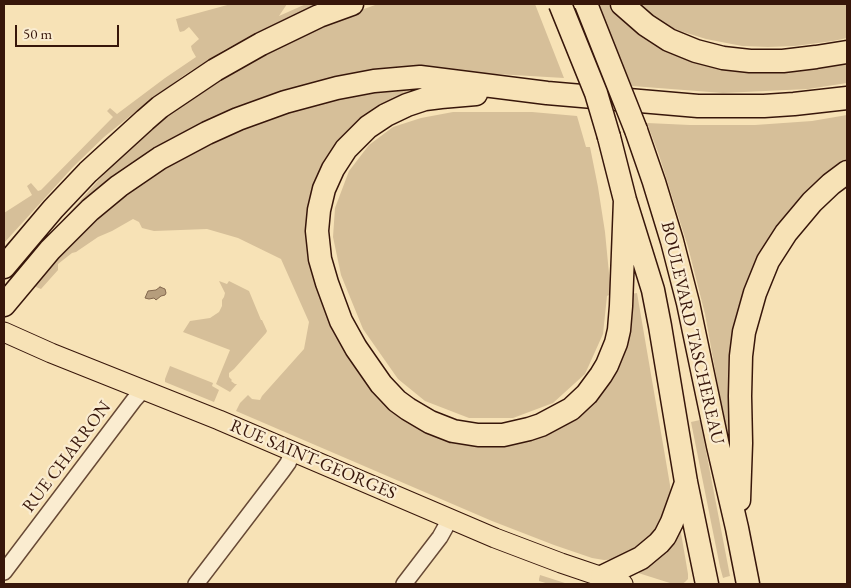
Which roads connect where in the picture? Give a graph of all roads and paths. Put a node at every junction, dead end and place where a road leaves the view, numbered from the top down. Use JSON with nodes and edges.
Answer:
{"nodes":[{"id":1,"x":352,"y":4,"type":"edge"},
{"id":2,"x":560,"y":4,"type":"edge"},
{"id":3,"x":586,"y":4,"type":"edge"},
{"id":4,"x":622,"y":4,"type":"edge"},
{"id":5,"x":847,"y":52,"type":"edge"},
{"id":6,"x":547,"y":93,"type":"junction"},
{"id":7,"x":847,"y":98,"type":"edge"},
{"id":8,"x":847,"y":172,"type":"edge"},
{"id":9,"x":625,"y":200,"type":"junction"},
{"id":10,"x":4,"y":267,"type":"edge"},
{"id":11,"x":4,"y":305,"type":"edge"},
{"id":12,"x":4,"y":332,"type":"edge"},
{"id":13,"x":143,"y":390,"type":"junction"},
{"id":14,"x":293,"y":451,"type":"junction"},
{"id":15,"x":686,"y":482,"type":"junction"},
{"id":16,"x":450,"y":519,"type":"junction"},
{"id":17,"x":737,"y":528,"type":"junction"},
{"id":18,"x":4,"y":572,"type":"edge"},
{"id":19,"x":617,"y":582,"type":"edge"},
{"id":20,"x":196,"y":584,"type":"edge"},
{"id":21,"x":404,"y":584,"type":"edge"},
{"id":22,"x":707,"y":584,"type":"edge"},
{"id":23,"x":748,"y":584,"type":"edge"}],
"edges":[{"from":1,"to":10,"type":"highway"},
{"from":2,"to":9,"type":"highway","name":"BOULEVARD TASCHEREAU","bridge":true},
{"from":3,"to":17,"type":"highway","name":"BOULEVARD TASCHEREAU","bridge":true},
{"from":4,"to":5,"type":"highway"},
{"from":6,"to":7,"type":"highway"},
{"from":6,"to":9,"type":"highway"},
{"from":6,"to":11,"type":"highway"},
{"from":8,"to":17,"type":"highway"},
{"from":9,"to":15,"type":"highway","name":"BOULEVARD TASCHEREAU"},
{"from":12,"to":13,"type":"main road","name":"RUE SAINT-GEORGES"},
{"from":13,"to":14,"type":"main road","name":"RUE SAINT-GEORGES"},
{"from":13,"to":18,"type":"street","name":"RUE CHARRON"},
{"from":14,"to":16,"type":"main road","name":"RUE SAINT-GEORGES"},
{"from":14,"to":20,"type":"street"},
{"from":15,"to":19,"type":"highway"},
{"from":15,"to":22,"type":"highway","name":"BOULEVARD TASCHEREAU"},
{"from":16,"to":19,"type":"main road","name":"RUE SAINT-GEORGES"},
{"from":16,"to":21,"type":"street"},
{"from":17,"to":23,"type":"highway","name":"BOULEVARD TASCHEREAU"}]}
